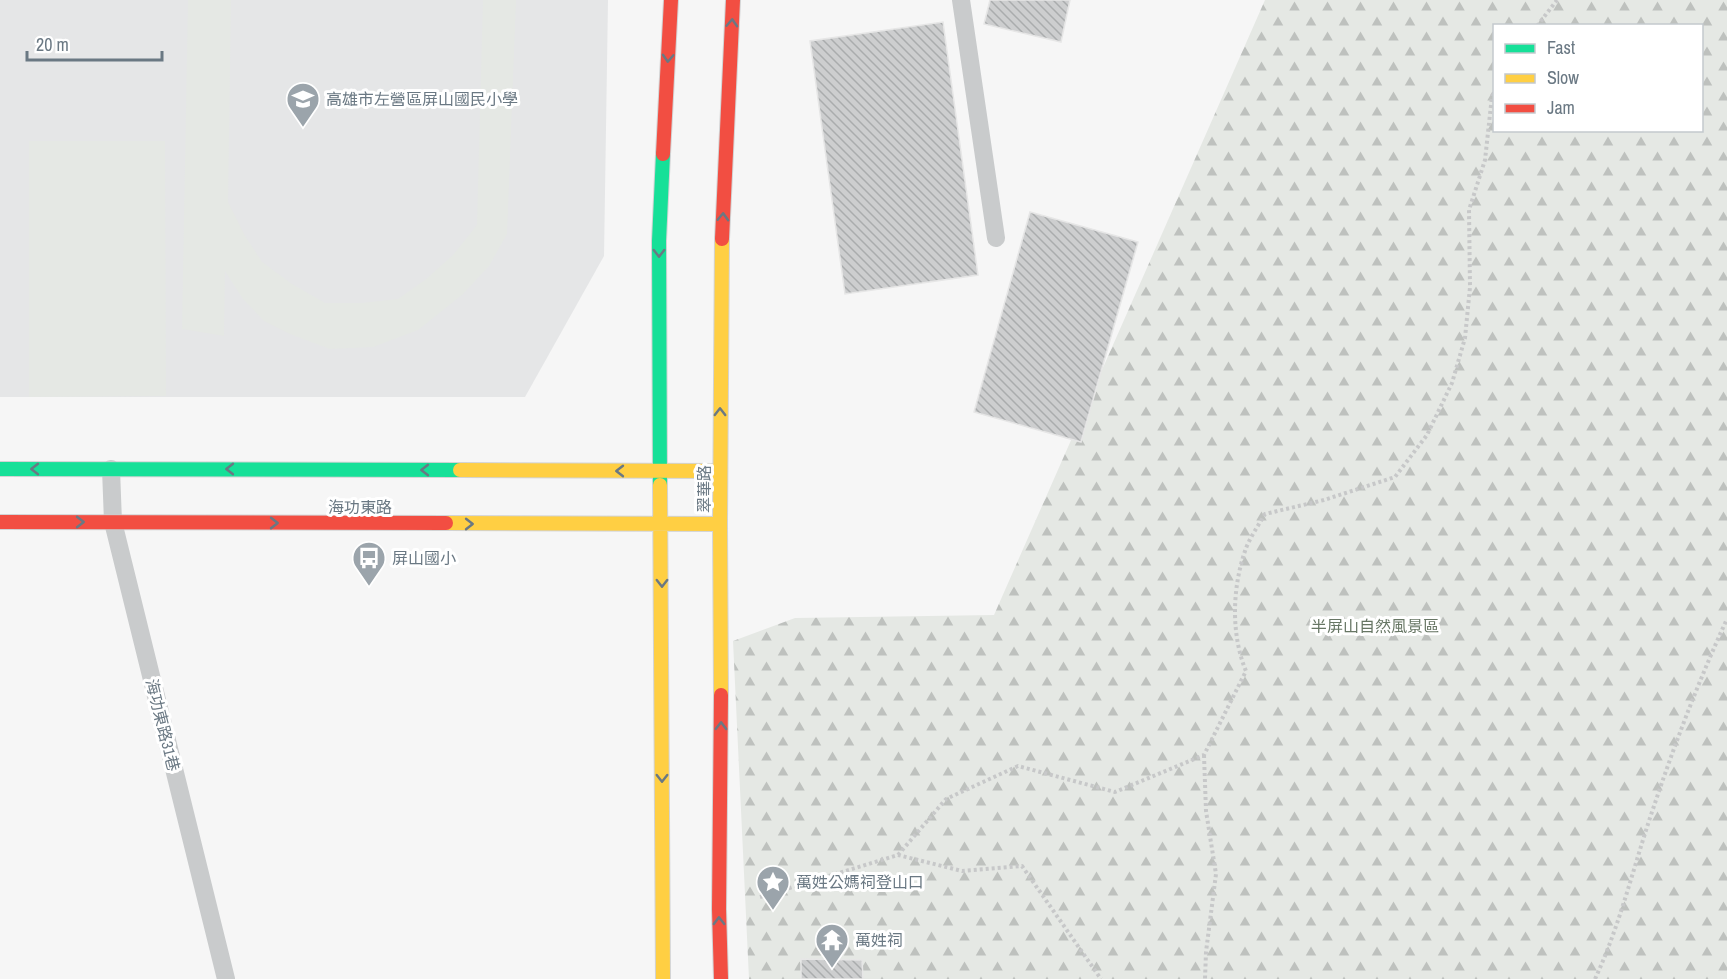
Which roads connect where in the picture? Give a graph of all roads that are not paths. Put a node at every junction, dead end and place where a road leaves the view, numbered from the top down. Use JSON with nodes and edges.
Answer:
{"nodes":[{"id":1,"x":671,"y":0,"type":"edge"},
{"id":2,"x":733,"y":0,"type":"edge"},
{"id":3,"x":961,"y":0,"type":"edge"},
{"id":4,"x":996,"y":238,"type":"dead end"},
{"id":5,"x":0,"y":469,"type":"edge"},
{"id":6,"x":111,"y":469,"type":"junction"},
{"id":7,"x":661,"y":471,"type":"junction"},
{"id":8,"x":720,"y":471,"type":"junction"},
{"id":9,"x":0,"y":522,"type":"edge"},
{"id":10,"x":113,"y":522,"type":"junction"},
{"id":11,"x":720,"y":524,"type":"junction"},
{"id":12,"x":661,"y":525,"type":"junction"},
{"id":13,"x":226,"y":979,"type":"edge"},
{"id":14,"x":663,"y":979,"type":"edge"},
{"id":15,"x":721,"y":979,"type":"edge"}],
"edges":[{"from":1,"to":7,"type":"main road","one_way":true},
{"from":8,"to":2,"type":"main road","name":"翠華路","one_way":true},
{"from":3,"to":4,"type":"lane"},
{"from":6,"to":5,"type":"main road","one_way":true},
{"from":7,"to":6,"type":"main road","one_way":true},
{"from":6,"to":10,"type":"lane","name":"海功東路31巷"},
{"from":7,"to":8,"type":"main road"},
{"from":7,"to":12,"type":"main road"},
{"from":8,"to":11,"type":"main road","name":"翠華路"},
{"from":9,"to":10,"type":"main road","name":"海功東路","one_way":true},
{"from":10,"to":12,"type":"main road","name":"海功東路","one_way":true},
{"from":10,"to":13,"type":"lane","name":"海功東路31巷"},
{"from":11,"to":12,"type":"main road","name":"海功東路"},
{"from":15,"to":11,"type":"main road","name":"翠華路","one_way":true},
{"from":12,"to":14,"type":"main road","one_way":true}]}
